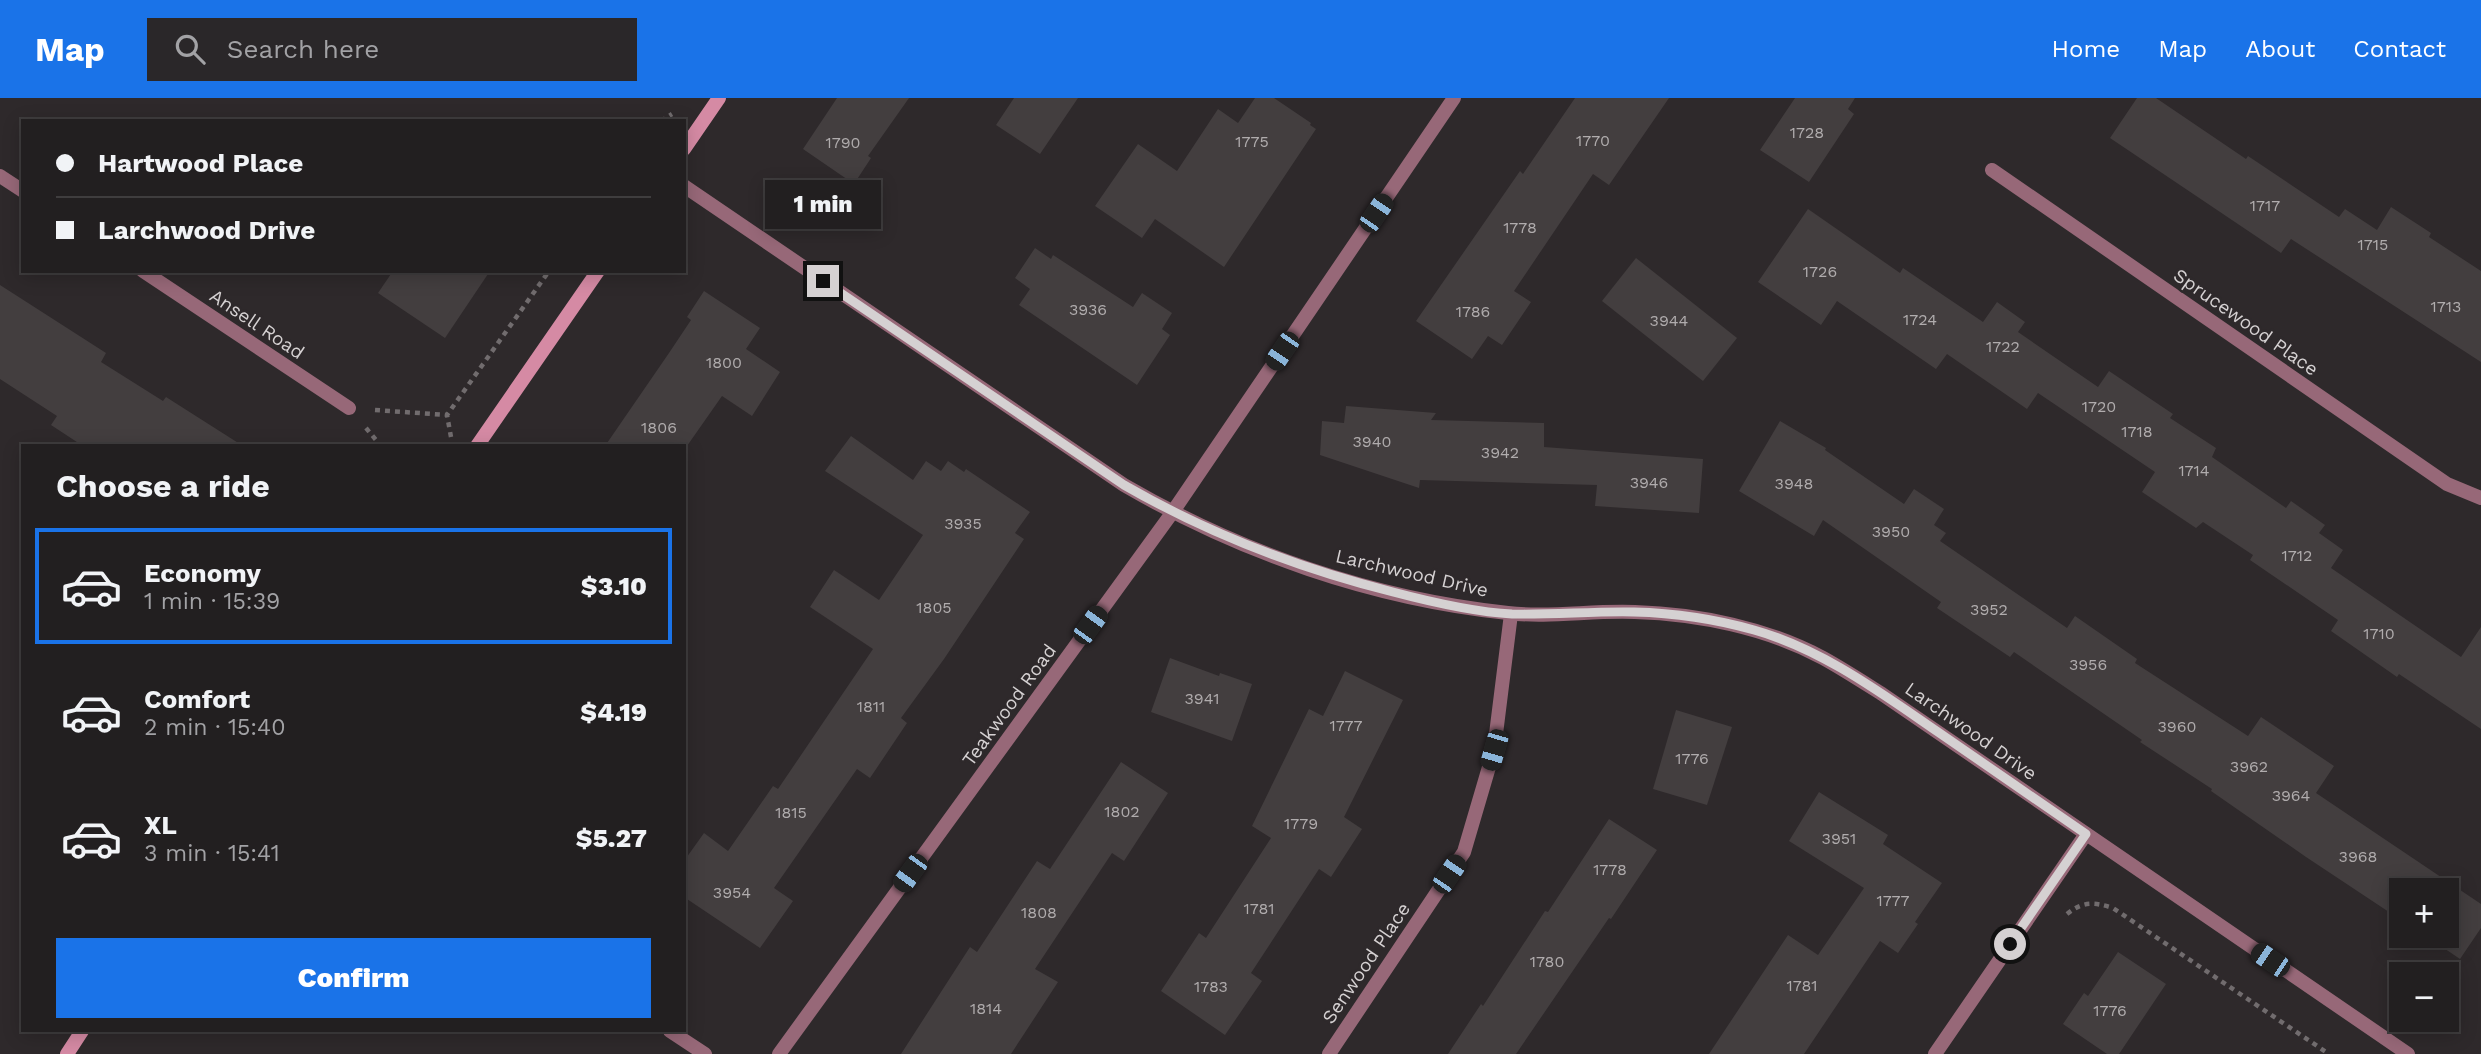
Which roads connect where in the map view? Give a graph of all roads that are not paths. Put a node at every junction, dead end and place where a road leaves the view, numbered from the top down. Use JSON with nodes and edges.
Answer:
{"nodes":[{"id":1,"x":719,"y":98,"type":"edge"},
{"id":2,"x":1454,"y":98,"type":"edge"},
{"id":3,"x":686,"y":146,"type":"edge"},
{"id":4,"x":1992,"y":170,"type":"dead end"},
{"id":5,"x":0,"y":176,"type":"edge"},
{"id":6,"x":686,"y":187,"type":"edge"},
{"id":7,"x":21,"y":190,"type":"edge"},
{"id":8,"x":146,"y":273,"type":"edge"},
{"id":9,"x":597,"y":273,"type":"edge"},
{"id":10,"x":349,"y":408,"type":"road end"},
{"id":11,"x":478,"y":444,"type":"edge"},
{"id":12,"x":2481,"y":498,"type":"edge"},
{"id":13,"x":1172,"y":513,"type":"junction"},
{"id":14,"x":1511,"y":614,"type":"junction"},
{"id":15,"x":2086,"y":834,"type":"junction"},
{"id":16,"x":81,"y":1032,"type":"edge"},
{"id":17,"x":672,"y":1032,"type":"edge"},
{"id":18,"x":67,"y":1054,"type":"edge"},
{"id":19,"x":705,"y":1054,"type":"edge"},
{"id":20,"x":779,"y":1054,"type":"edge"},
{"id":21,"x":1329,"y":1054,"type":"edge"},
{"id":22,"x":1935,"y":1054,"type":"edge"},
{"id":23,"x":2408,"y":1054,"type":"edge"}],
"edges":[{"from":1,"to":3,"type":"main road"},
{"from":2,"to":13,"type":"street","name":"Teakwood Road"},
{"from":4,"to":12,"type":"street","name":"Sprucewood Place"},
{"from":5,"to":7,"type":"street"},
{"from":6,"to":13,"type":"street","name":"Larchwood Drive"},
{"from":8,"to":10,"type":"street","name":"Ansell Road"},
{"from":9,"to":11,"type":"main road"},
{"from":13,"to":14,"type":"street","name":"Larchwood Drive"},
{"from":13,"to":20,"type":"street","name":"Teakwood Road"},
{"from":14,"to":15,"type":"street","name":"Larchwood Drive"},
{"from":14,"to":21,"type":"street","name":"Senwood Place"},
{"from":15,"to":22,"type":"street"},
{"from":15,"to":23,"type":"street","name":"Larchwood Drive"},
{"from":16,"to":18,"type":"main road"},
{"from":17,"to":19,"type":"street"}]}
